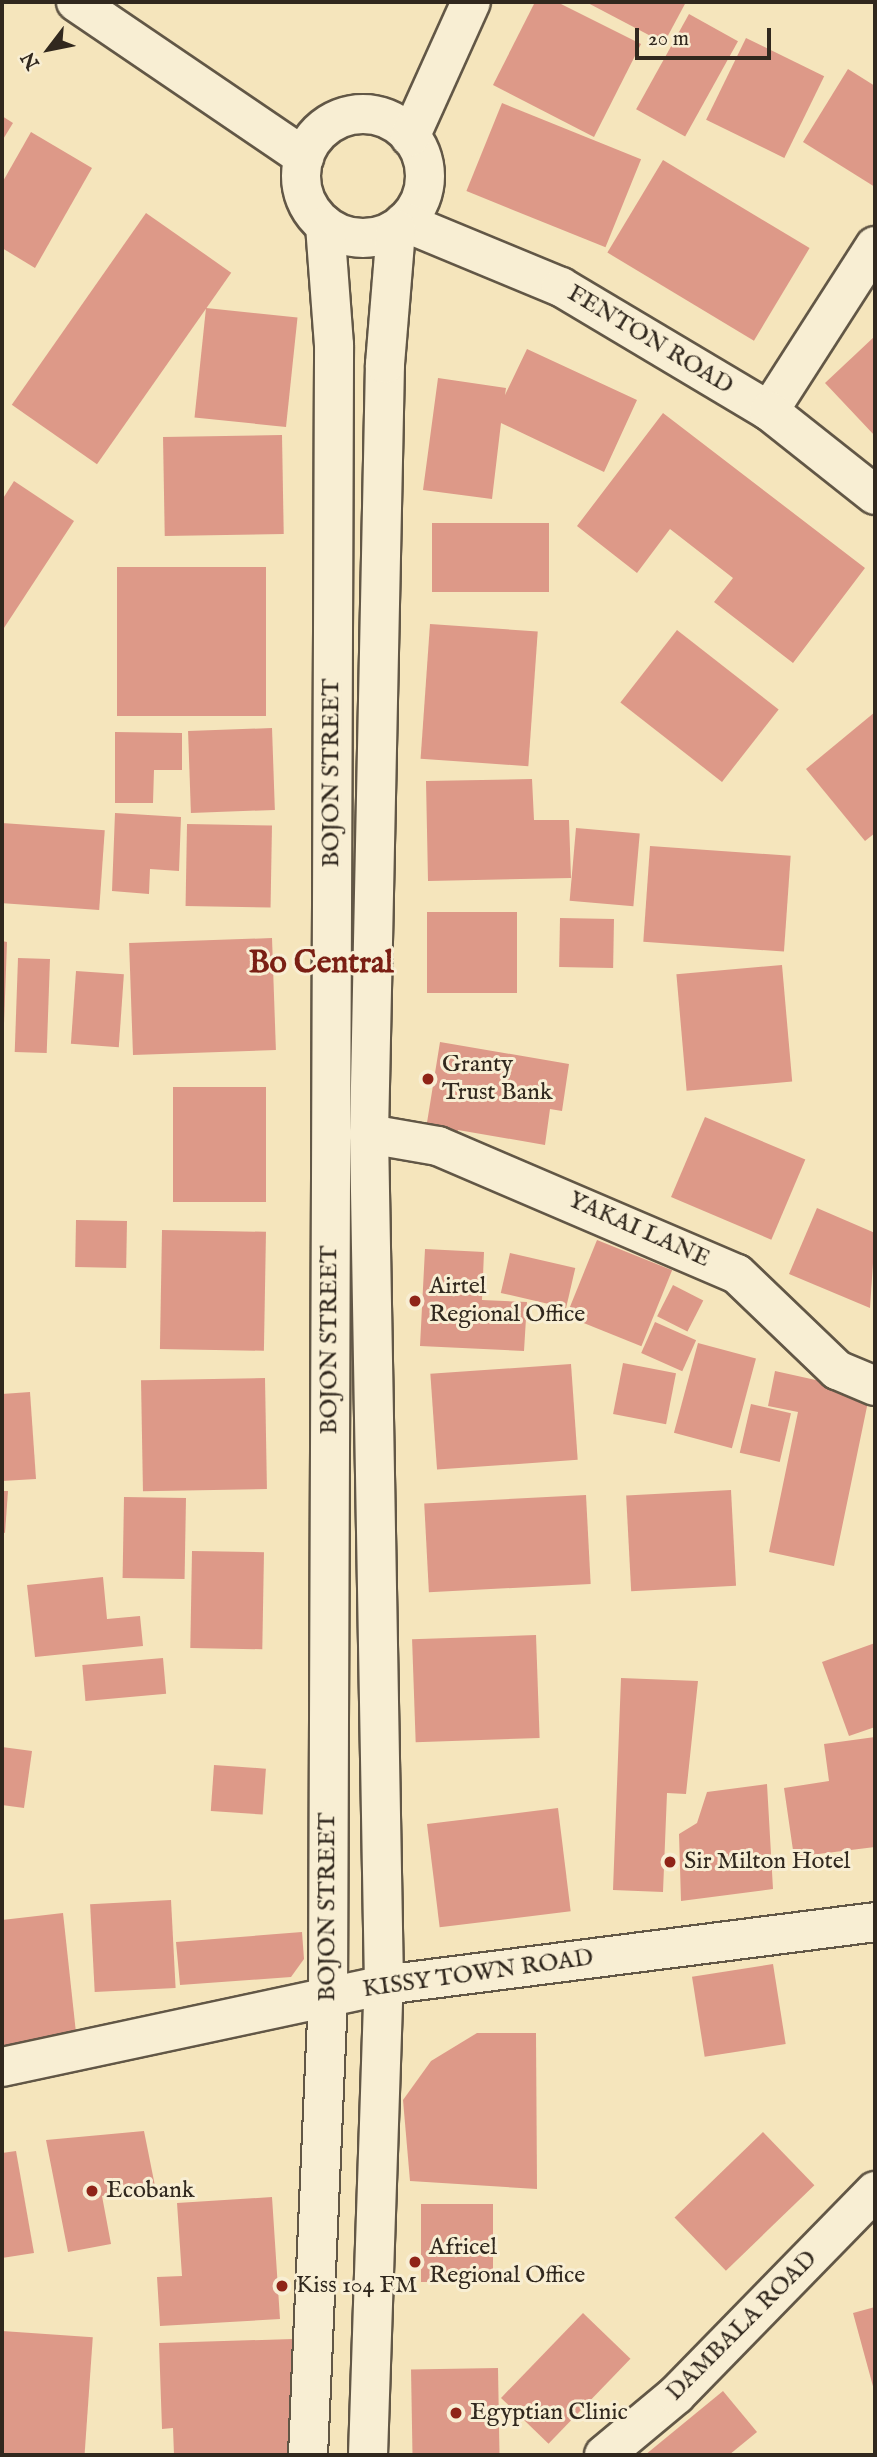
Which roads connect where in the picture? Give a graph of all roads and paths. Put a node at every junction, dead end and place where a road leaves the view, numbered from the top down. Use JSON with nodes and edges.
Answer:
{"nodes":[{"id":1,"x":76,"y":2,"type":"edge"},
{"id":2,"x":471,"y":2,"type":"edge"},
{"id":3,"x":410,"y":137,"type":"junction"},
{"id":4,"x":304,"y":158,"type":"junction"},
{"id":5,"x":325,"y":225,"type":"junction"},
{"id":6,"x":400,"y":225,"type":"junction"},
{"id":7,"x":875,"y":246,"type":"edge"},
{"id":8,"x":769,"y":411,"type":"junction"},
{"id":9,"x":875,"y":495,"type":"edge"},
{"id":10,"x":369,"y":1134,"type":"junction"},
{"id":11,"x":875,"y":1386,"type":"edge"},
{"id":12,"x":875,"y":1922,"type":"edge"},
{"id":13,"x":384,"y":1985,"type":"junction"},
{"id":14,"x":328,"y":1997,"type":"junction"},
{"id":15,"x":2,"y":2067,"type":"edge"},
{"id":16,"x":875,"y":2191,"type":"edge"},
{"id":17,"x":308,"y":2455,"type":"edge"},
{"id":18,"x":368,"y":2455,"type":"edge"},
{"id":19,"x":604,"y":2455,"type":"edge"}],
"edges":[{"from":1,"to":4,"type":"street"},
{"from":2,"to":3,"type":"street"},
{"from":3,"to":4,"type":"street"},
{"from":3,"to":6,"type":"street"},
{"from":4,"to":5,"type":"street"},
{"from":5,"to":6,"type":"street"},
{"from":5,"to":14,"type":"street","name":"BOJON STREET"},
{"from":6,"to":8,"type":"street","name":"FENTON ROAD"},
{"from":6,"to":10,"type":"street","name":"BOJON STREET"},
{"from":7,"to":8,"type":"street"},
{"from":8,"to":9,"type":"street","name":"FENTON ROAD"},
{"from":10,"to":11,"type":"street","name":"YAKAI LANE"},
{"from":10,"to":13,"type":"street","name":"BOJON STREET"},
{"from":12,"to":13,"type":"street","name":"KISSY TOWN ROAD"},
{"from":13,"to":14,"type":"street","name":"KISSY TOWN ROAD"},
{"from":13,"to":18,"type":"street","name":"BOJON STREET"},
{"from":14,"to":15,"type":"street","name":"KISSY TOWN ROAD"},
{"from":14,"to":17,"type":"street","name":"BOJON STREET"},
{"from":16,"to":19,"type":"street","name":"DAMBALA ROAD"}]}
